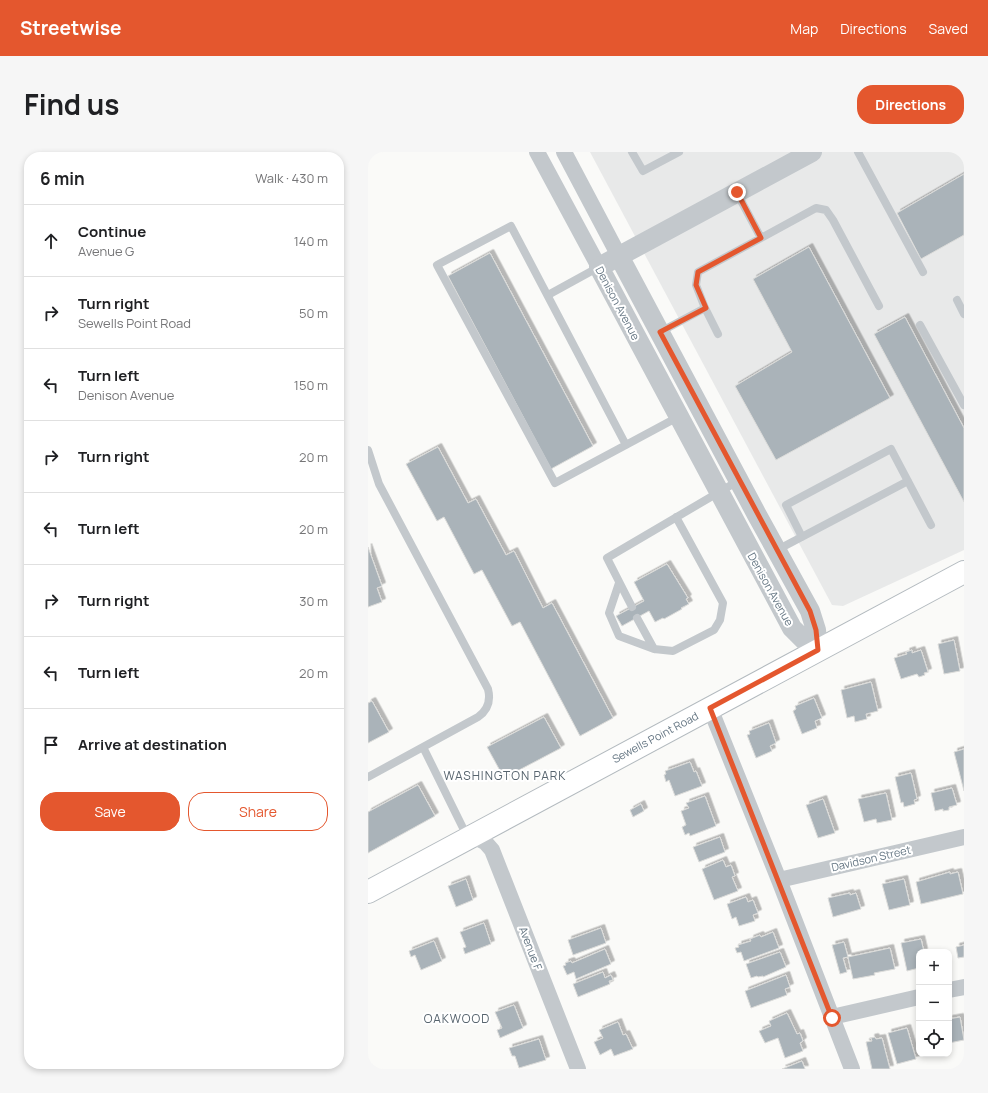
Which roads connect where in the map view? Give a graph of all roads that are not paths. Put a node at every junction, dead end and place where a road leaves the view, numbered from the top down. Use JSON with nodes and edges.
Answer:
{"nodes":[{"id":1,"x":537,"y":152,"type":"edge"},
{"id":2,"x":564,"y":152,"type":"edge"},
{"id":3,"x":632,"y":152,"type":"edge"},
{"id":4,"x":679,"y":152,"type":"edge"},
{"id":5,"x":858,"y":152,"type":"edge"},
{"id":6,"x":800,"y":155,"type":"edge"},
{"id":7,"x":737,"y":192,"type":"junction"},
{"id":8,"x":761,"y":238,"type":"junction"},
{"id":9,"x":619,"y":256,"type":"junction"},
{"id":10,"x":599,"y":267,"type":"junction"},
{"id":11,"x":922,"y":272,"type":"dead end"},
{"id":12,"x":548,"y":295,"type":"junction"},
{"id":13,"x":957,"y":300,"type":"dead end"},
{"id":14,"x":879,"y":306,"type":"dead end"},
{"id":15,"x":706,"y":308,"type":"junction"},
{"id":16,"x":964,"y":314,"type":"edge"},
{"id":17,"x":920,"y":325,"type":"dead end"},
{"id":18,"x":660,"y":332,"type":"junction"},
{"id":19,"x":718,"y":334,"type":"dead end"},
{"id":20,"x":964,"y":404,"type":"edge"},
{"id":21,"x":679,"y":416,"type":"junction"},
{"id":22,"x":626,"y":444,"type":"junction"},
{"id":23,"x":368,"y":450,"type":"edge"},
{"id":24,"x":739,"y":480,"type":"junction"},
{"id":25,"x":908,"y":482,"type":"junction"},
{"id":26,"x":719,"y":492,"type":"junction"},
{"id":27,"x":676,"y":517,"type":"junction"},
{"id":28,"x":931,"y":525,"type":"dead end"},
{"id":29,"x":802,"y":537,"type":"junction"},
{"id":30,"x":776,"y":550,"type":"junction"},
{"id":31,"x":964,"y":572,"type":"edge"},
{"id":32,"x":619,"y":583,"type":"junction"},
{"id":33,"x":632,"y":607,"type":"dead end"},
{"id":34,"x":637,"y":618,"type":"dead end"},
{"id":35,"x":654,"y":649,"type":"junction"},
{"id":36,"x":818,"y":650,"type":"junction"},
{"id":37,"x":710,"y":708,"type":"junction"},
{"id":38,"x":422,"y":747,"type":"junction"},
{"id":39,"x":368,"y":777,"type":"edge"},
{"id":40,"x":472,"y":836,"type":"junction"},
{"id":41,"x":964,"y":837,"type":"edge"},
{"id":42,"x":779,"y":880,"type":"junction"},
{"id":43,"x":368,"y":892,"type":"edge"},
{"id":44,"x":964,"y":987,"type":"edge"},
{"id":45,"x":952,"y":989,"type":"edge"},
{"id":46,"x":916,"y":998,"type":"edge"},
{"id":47,"x":832,"y":1018,"type":"junction"},
{"id":48,"x":578,"y":1069,"type":"edge"},
{"id":49,"x":852,"y":1069,"type":"edge"}],
"edges":[{"from":1,"to":10,"type":"street","name":"Denison Avenue"},
{"from":2,"to":9,"type":"street","name":"Denison Avenue"},
{"from":3,"to":4,"type":"lane"},
{"from":5,"to":11,"type":"lane"},
{"from":6,"to":7,"type":"street"},
{"from":7,"to":8,"type":"lane"},
{"from":7,"to":9,"type":"street"},
{"from":8,"to":14,"type":"lane"},
{"from":8,"to":15,"type":"lane"},
{"from":9,"to":10,"type":"street"},
{"from":9,"to":18,"type":"street","name":"Denison Avenue"},
{"from":10,"to":12,"type":"lane"},
{"from":10,"to":21,"type":"street","name":"Denison Avenue"},
{"from":12,"to":22,"type":"lane"},
{"from":12,"to":22,"type":"lane"},
{"from":13,"to":16,"type":"lane"},
{"from":15,"to":18,"type":"lane"},
{"from":15,"to":19,"type":"lane"},
{"from":17,"to":20,"type":"lane"},
{"from":18,"to":24,"type":"street","name":"Denison Avenue"},
{"from":21,"to":22,"type":"lane"},
{"from":21,"to":26,"type":"street","name":"Denison Avenue"},
{"from":23,"to":38,"type":"lane"},
{"from":24,"to":26,"type":"lane"},
{"from":24,"to":30,"type":"street","name":"Denison Avenue"},
{"from":25,"to":28,"type":"lane"},
{"from":25,"to":29,"type":"lane"},
{"from":25,"to":29,"type":"lane"},
{"from":26,"to":27,"type":"lane"},
{"from":26,"to":36,"type":"street","name":"Denison Avenue"},
{"from":27,"to":32,"type":"lane"},
{"from":27,"to":35,"type":"lane"},
{"from":29,"to":30,"type":"lane"},
{"from":30,"to":36,"type":"street","name":"Denison Avenue"},
{"from":31,"to":36,"type":"main road","name":"Sewells Point Road"},
{"from":32,"to":33,"type":"lane"},
{"from":32,"to":35,"type":"lane"},
{"from":34,"to":35,"type":"lane"},
{"from":36,"to":37,"type":"main road","name":"Sewells Point Road"},
{"from":37,"to":40,"type":"main road","name":"Sewells Point Road"},
{"from":37,"to":42,"type":"street"},
{"from":38,"to":39,"type":"lane"},
{"from":38,"to":40,"type":"lane"},
{"from":40,"to":43,"type":"main road","name":"Sewells Point Road"},
{"from":40,"to":48,"type":"street","name":"Avenue F"},
{"from":41,"to":42,"type":"street","name":"Davidson Street"},
{"from":42,"to":47,"type":"street"},
{"from":44,"to":45,"type":"street"},
{"from":46,"to":47,"type":"street"},
{"from":47,"to":49,"type":"street"}]}
